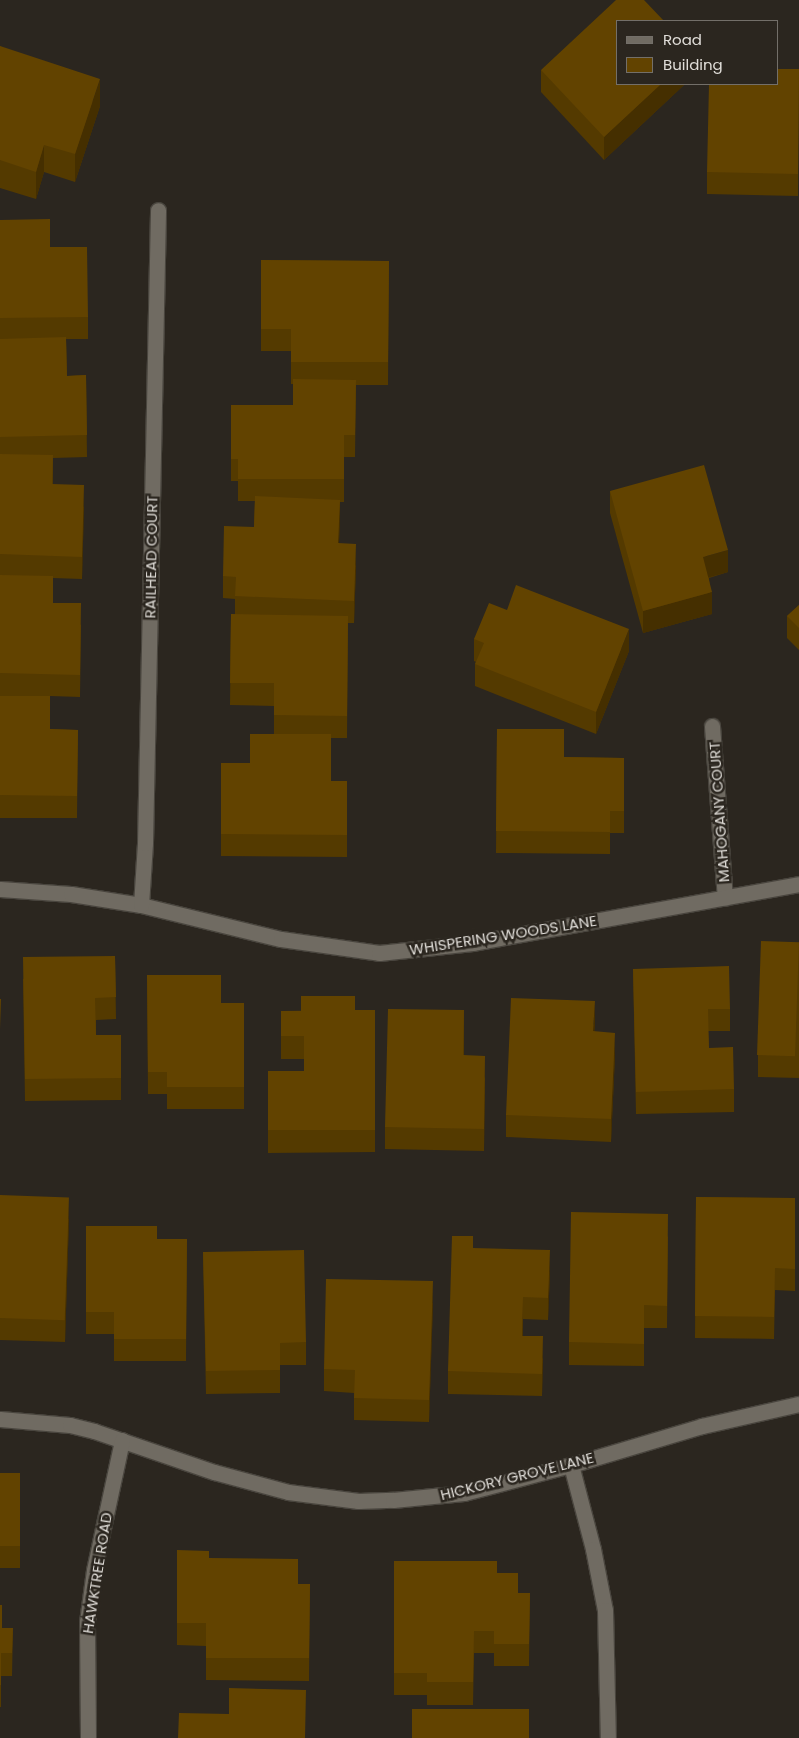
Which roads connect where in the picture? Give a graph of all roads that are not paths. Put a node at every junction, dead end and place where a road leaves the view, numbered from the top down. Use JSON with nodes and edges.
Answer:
{"nodes":[{"id":1,"x":158,"y":210,"type":"dead end"},
{"id":2,"x":712,"y":726,"type":"dead end"},
{"id":3,"x":799,"y":884,"type":"edge"},
{"id":4,"x":0,"y":889,"type":"edge"},
{"id":5,"x":725,"y":898,"type":"junction"},
{"id":6,"x":141,"y":905,"type":"junction"},
{"id":7,"x":799,"y":1404,"type":"edge"},
{"id":8,"x":0,"y":1420,"type":"edge"},
{"id":9,"x":122,"y":1440,"type":"junction"},
{"id":10,"x":571,"y":1465,"type":"junction"},
{"id":11,"x":88,"y":1738,"type":"edge"},
{"id":12,"x":608,"y":1738,"type":"edge"}],
"edges":[{"from":1,"to":6,"type":"street","name":"RAILHEAD COURT"},
{"from":2,"to":5,"type":"street","name":"MAHOGANY COURT"},
{"from":3,"to":5,"type":"street","name":"WHISPERING WOODS LANE"},
{"from":4,"to":6,"type":"street","name":"WHISPERING WOODS LANE"},
{"from":5,"to":6,"type":"street","name":"WHISPERING WOODS LANE"},
{"from":7,"to":10,"type":"street","name":"HICKORY GROVE LANE"},
{"from":8,"to":9,"type":"street","name":"HICKORY GROVE LANE"},
{"from":9,"to":10,"type":"street","name":"HICKORY GROVE LANE"},
{"from":9,"to":11,"type":"street","name":"HAWKTREE ROAD"},
{"from":10,"to":12,"type":"street"}]}
